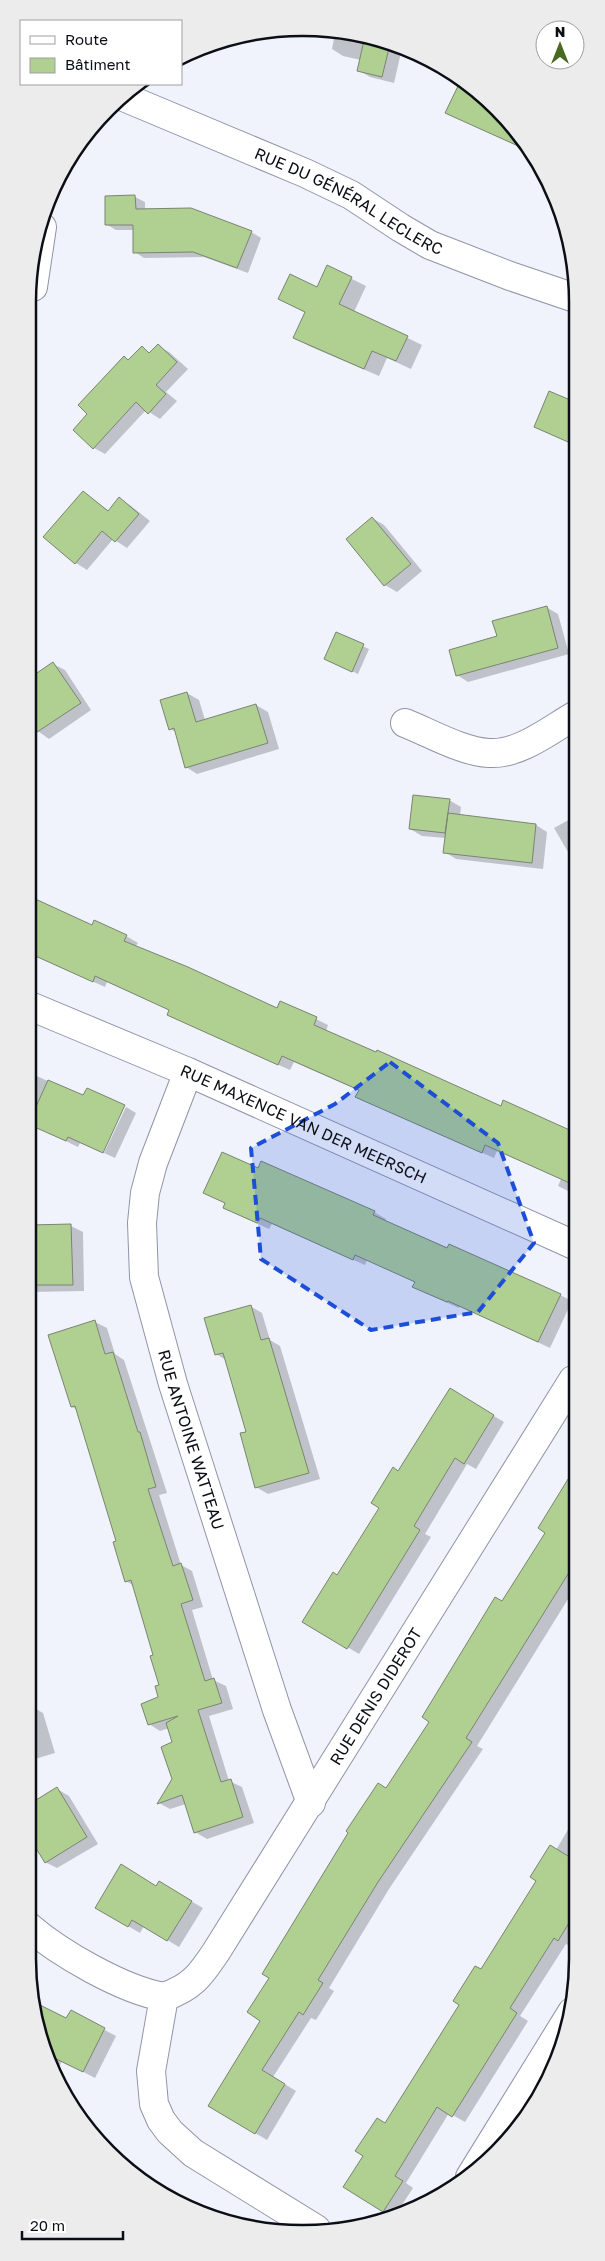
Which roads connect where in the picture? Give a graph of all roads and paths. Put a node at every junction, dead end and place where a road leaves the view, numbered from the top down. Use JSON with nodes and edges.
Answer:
{"nodes":[{"id":1,"x":130,"y":100,"type":"edge"},
{"id":2,"x":569,"y":296,"type":"edge"},
{"id":3,"x":569,"y":719,"type":"edge"},
{"id":4,"x":405,"y":723,"type":"dead end"},
{"id":5,"x":36,"y":1009,"type":"edge"},
{"id":6,"x":188,"y":1072,"type":"junction"},
{"id":7,"x":569,"y":1243,"type":"edge"},
{"id":8,"x":569,"y":1386,"type":"edge"},
{"id":9,"x":310,"y":1803,"type":"junction"},
{"id":10,"x":36,"y":1932,"type":"edge"},
{"id":11,"x":164,"y":1997,"type":"junction"},
{"id":12,"x":558,"y":2035,"type":"edge"},
{"id":13,"x":485,"y":2152,"type":"edge"},
{"id":14,"x":309,"y":2225,"type":"edge"}],
"edges":[{"from":1,"to":2,"type":"street","name":"RUE DU GÉNÉRAL LECLERC"},
{"from":3,"to":4,"type":"street"},
{"from":5,"to":6,"type":"street","name":"RUE MAXENCE VAN DER MEERSCH"},
{"from":6,"to":7,"type":"street","name":"RUE MAXENCE VAN DER MEERSCH"},
{"from":6,"to":9,"type":"street","name":"RUE ANTOINE WATTEAU"},
{"from":8,"to":9,"type":"street","name":"RUE DENIS DIDEROT"},
{"from":9,"to":11,"type":"street","name":"RUE DENIS DIDEROT"},
{"from":10,"to":11,"type":"street"},
{"from":11,"to":14,"type":"street"},
{"from":12,"to":13,"type":"street"}]}
